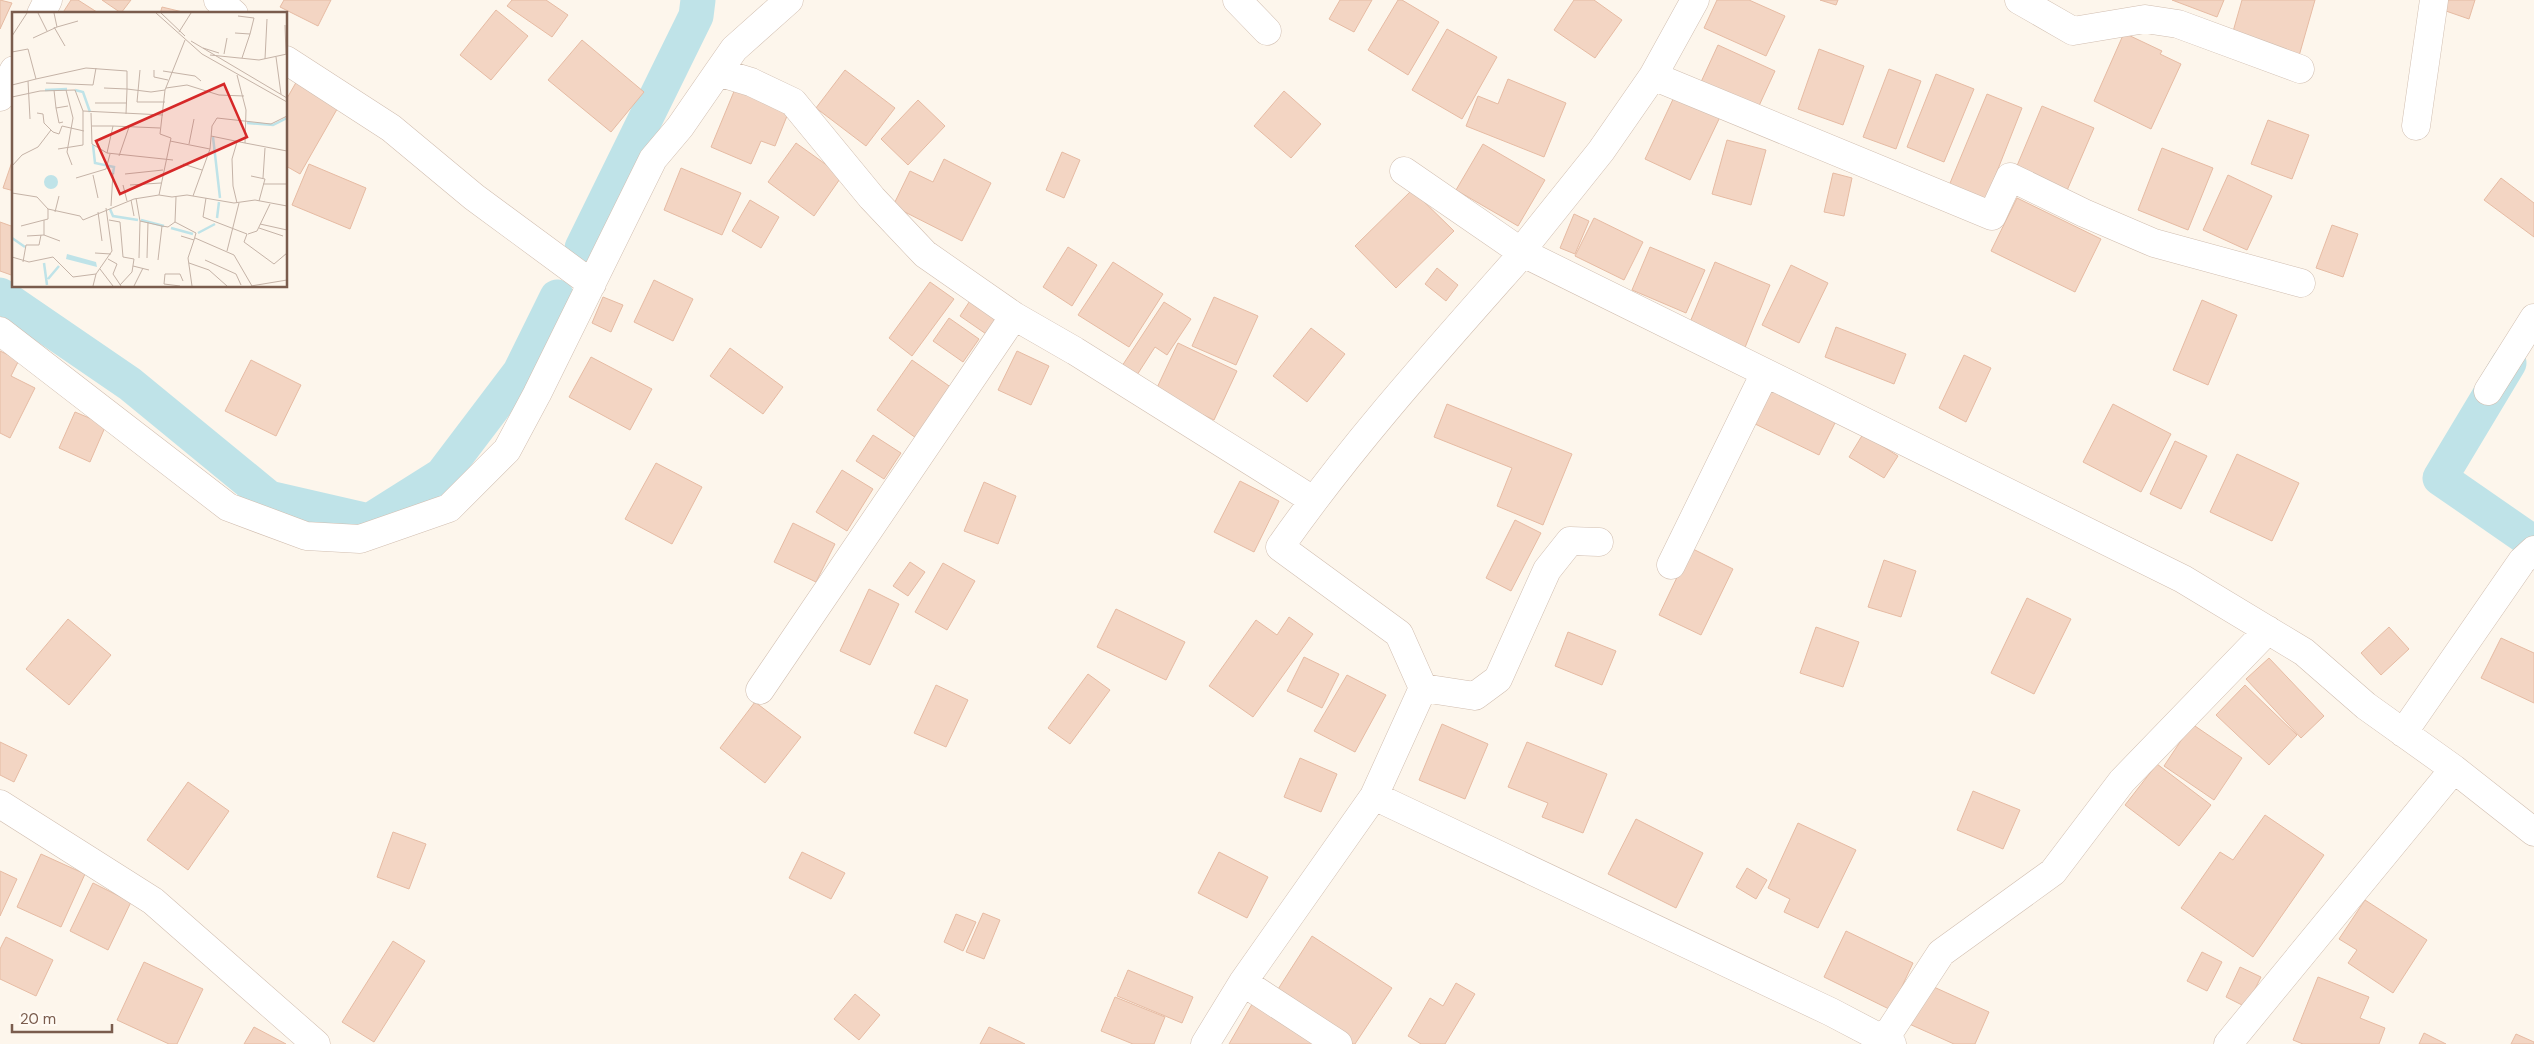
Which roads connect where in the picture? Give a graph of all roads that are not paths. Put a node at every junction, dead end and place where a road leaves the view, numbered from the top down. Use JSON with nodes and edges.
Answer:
{"nodes":[{"id":1,"x":48,"y":0,"type":"edge"},
{"id":2,"x":218,"y":0,"type":"edge"},
{"id":3,"x":789,"y":0,"type":"edge"},
{"id":4,"x":1237,"y":0,"type":"edge"},
{"id":5,"x":1695,"y":0,"type":"edge"},
{"id":6,"x":2019,"y":0,"type":"edge"},
{"id":7,"x":2434,"y":0,"type":"edge"},
{"id":8,"x":42,"y":12,"type":"edge"},
{"id":9,"x":232,"y":12,"type":"edge"},
{"id":10,"x":1267,"y":31,"type":"dead end"},
{"id":11,"x":288,"y":61,"type":"edge"},
{"id":12,"x":2300,"y":69,"type":"dead end"},
{"id":13,"x":718,"y":72,"type":"junction"},
{"id":14,"x":12,"y":74,"type":"edge"},
{"id":15,"x":1653,"y":76,"type":"junction"},
{"id":16,"x":0,"y":97,"type":"edge"},
{"id":17,"x":2416,"y":126,"type":"dead end"},
{"id":18,"x":1404,"y":171,"type":"dead end"},
{"id":19,"x":1523,"y":253,"type":"junction"},
{"id":20,"x":2301,"y":283,"type":"dead end"},
{"id":21,"x":592,"y":284,"type":"junction"},
{"id":22,"x":1014,"y":316,"type":"junction"},
{"id":23,"x":2534,"y":318,"type":"edge"},
{"id":24,"x":0,"y":331,"type":"edge"},
{"id":25,"x":1765,"y":373,"type":"junction"},
{"id":26,"x":2488,"y":391,"type":"dead end"},
{"id":27,"x":1313,"y":500,"type":"junction"},
{"id":28,"x":1599,"y":542,"type":"dead end"},
{"id":29,"x":2528,"y":556,"type":"edge"},
{"id":30,"x":1672,"y":565,"type":"dead end"},
{"id":31,"x":2268,"y":630,"type":"junction"},
{"id":32,"x":1423,"y":688,"type":"junction"},
{"id":33,"x":760,"y":690,"type":"dead end"},
{"id":34,"x":2404,"y":733,"type":"junction"},
{"id":35,"x":2454,"y":769,"type":"junction"},
{"id":36,"x":1374,"y":796,"type":"junction"},
{"id":37,"x":0,"y":804,"type":"edge"},
{"id":38,"x":2534,"y":832,"type":"edge"},
{"id":39,"x":1243,"y":982,"type":"junction"},
{"id":40,"x":1888,"y":1042,"type":"edge"},
{"id":41,"x":316,"y":1044,"type":"edge"},
{"id":42,"x":1205,"y":1044,"type":"edge"},
{"id":43,"x":1338,"y":1044,"type":"edge"},
{"id":44,"x":2228,"y":1044,"type":"edge"}],
"edges":[{"from":1,"to":8,"type":"street"},
{"from":2,"to":9,"type":"street"},
{"from":3,"to":13,"type":"street"},
{"from":4,"to":10,"type":"street"},
{"from":5,"to":15,"type":"street"},
{"from":6,"to":12,"type":"street"},
{"from":7,"to":17,"type":"street"},
{"from":11,"to":21,"type":"street"},
{"from":13,"to":21,"type":"street"},
{"from":13,"to":22,"type":"street"},
{"from":14,"to":16,"type":"street"},
{"from":15,"to":19,"type":"street"},
{"from":15,"to":20,"type":"street"},
{"from":18,"to":19,"type":"street"},
{"from":19,"to":25,"type":"street"},
{"from":19,"to":27,"type":"street"},
{"from":21,"to":24,"type":"street"},
{"from":22,"to":27,"type":"street"},
{"from":22,"to":33,"type":"street"},
{"from":23,"to":26,"type":"street"},
{"from":25,"to":30,"type":"street"},
{"from":25,"to":31,"type":"street"},
{"from":27,"to":32,"type":"street"},
{"from":28,"to":32,"type":"street"},
{"from":29,"to":34,"type":"street"},
{"from":31,"to":34,"type":"street"},
{"from":31,"to":40,"type":"street"},
{"from":32,"to":36,"type":"street"},
{"from":34,"to":35,"type":"street"},
{"from":35,"to":38,"type":"street"},
{"from":35,"to":44,"type":"street"},
{"from":36,"to":39,"type":"street"},
{"from":36,"to":40,"type":"street"},
{"from":37,"to":41,"type":"street"},
{"from":39,"to":42,"type":"street"},
{"from":39,"to":43,"type":"street"}]}
